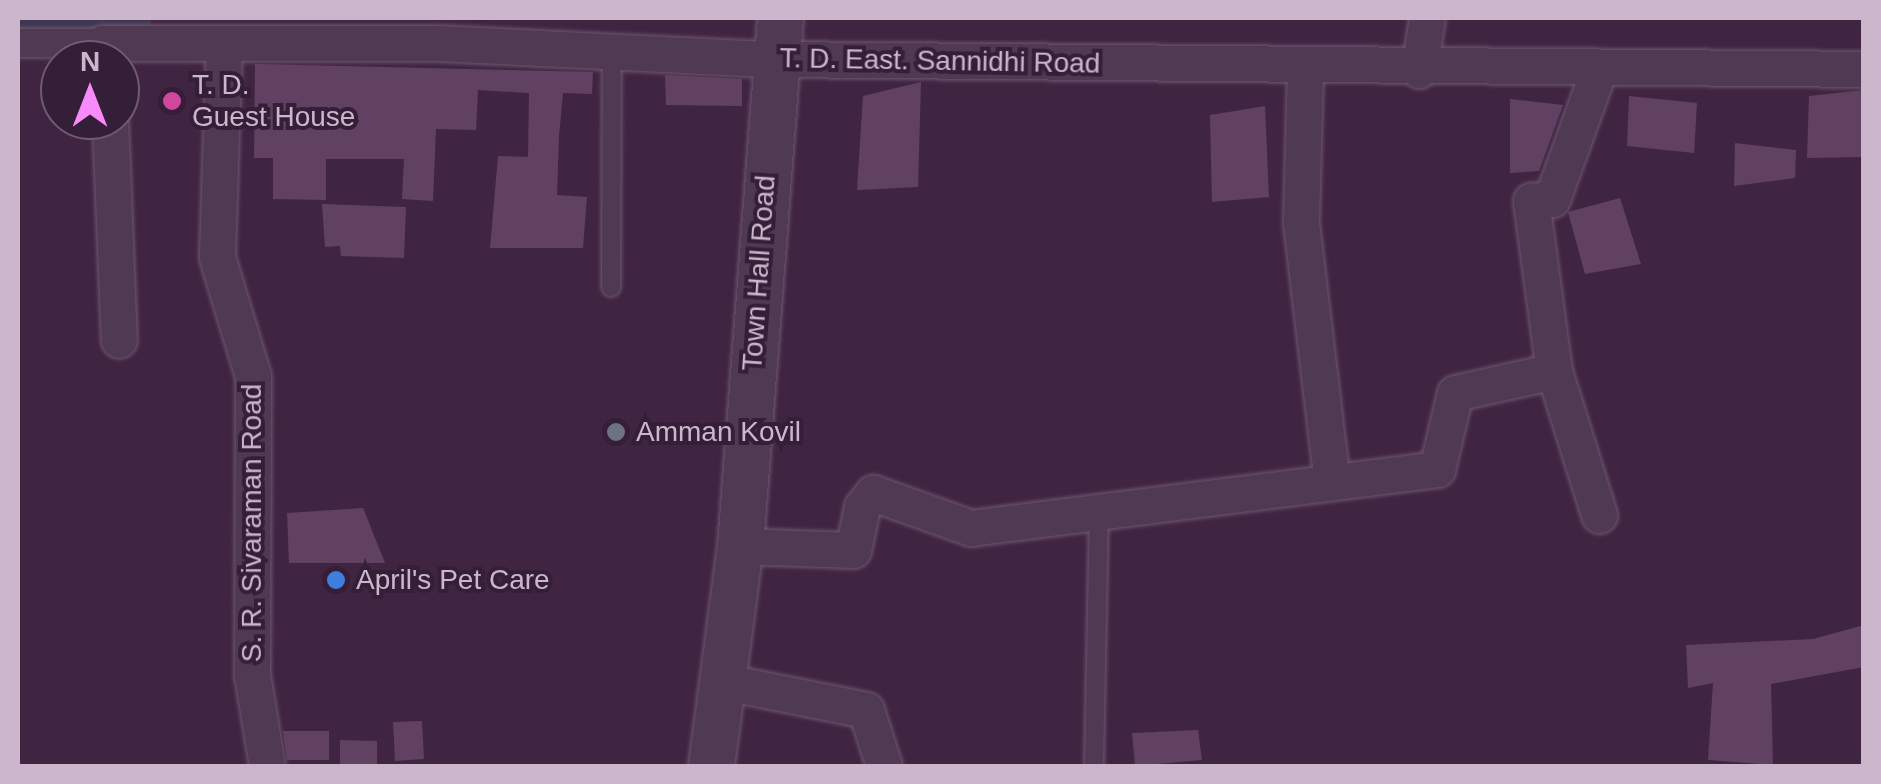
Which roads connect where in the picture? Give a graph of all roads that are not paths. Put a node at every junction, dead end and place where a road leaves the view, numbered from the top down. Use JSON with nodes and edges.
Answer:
{"nodes":[{"id":1,"x":1427,"y":18,"type":"edge"},
{"id":2,"x":174,"y":30,"type":"edge"},
{"id":3,"x":438,"y":30,"type":"edge"},
{"id":4,"x":775,"y":38,"type":"edge"},
{"id":5,"x":140,"y":41,"type":"edge"},
{"id":6,"x":224,"y":43,"type":"junction"},
{"id":7,"x":612,"y":52,"type":"junction"},
{"id":8,"x":1304,"y":68,"type":"junction"},
{"id":9,"x":1864,"y":68,"type":"edge"},
{"id":10,"x":1599,"y":69,"type":"junction"},
{"id":11,"x":1419,"y":70,"type":"junction"},
{"id":12,"x":111,"y":140,"type":"edge"},
{"id":13,"x":612,"y":287,"type":"dead end"},
{"id":14,"x":119,"y":340,"type":"dead end"},
{"id":15,"x":1554,"y":371,"type":"junction"},
{"id":16,"x":1332,"y":482,"type":"junction"},
{"id":17,"x":1599,"y":515,"type":"dead end"},
{"id":18,"x":1098,"y":516,"type":"junction"},
{"id":19,"x":740,"y":546,"type":"junction"},
{"id":20,"x":726,"y":682,"type":"junction"},
{"id":21,"x":267,"y":766,"type":"edge"},
{"id":22,"x":710,"y":766,"type":"edge"},
{"id":23,"x":884,"y":766,"type":"edge"},
{"id":24,"x":1094,"y":766,"type":"edge"}],
"edges":[{"from":1,"to":11,"type":"street"},
{"from":2,"to":5,"type":"street","name":"T. D. East. Sannidhi Road"},
{"from":2,"to":6,"type":"street","name":"T. D. East. Sannidhi Road"},
{"from":3,"to":6,"type":"street","name":"T. D. East. Sannidhi Road"},
{"from":3,"to":7,"type":"street","name":"T. D. East. Sannidhi Road"},
{"from":4,"to":7,"type":"street","name":"T. D. East. Sannidhi Road"},
{"from":4,"to":8,"type":"street","name":"T. D. East. Sannidhi Road"},
{"from":4,"to":19,"type":"street","name":"Town Hall Road"},
{"from":6,"to":21,"type":"street","name":"S. R. Sivaraman Road"},
{"from":7,"to":13,"type":"lane"},
{"from":8,"to":11,"type":"street","name":"T. D. East. Sannidhi Road"},
{"from":8,"to":16,"type":"street"},
{"from":9,"to":10,"type":"street","name":"T. D. East. Sannidhi Road"},
{"from":10,"to":11,"type":"street","name":"T. D. East. Sannidhi Road"},
{"from":10,"to":15,"type":"street"},
{"from":12,"to":14,"type":"street"},
{"from":15,"to":16,"type":"street"},
{"from":15,"to":17,"type":"street"},
{"from":16,"to":18,"type":"street"},
{"from":18,"to":19,"type":"street"},
{"from":18,"to":24,"type":"lane"},
{"from":19,"to":20,"type":"street","name":"Town Hall Road"},
{"from":20,"to":22,"type":"street","name":"Town Hall Road"},
{"from":20,"to":23,"type":"street"}]}
